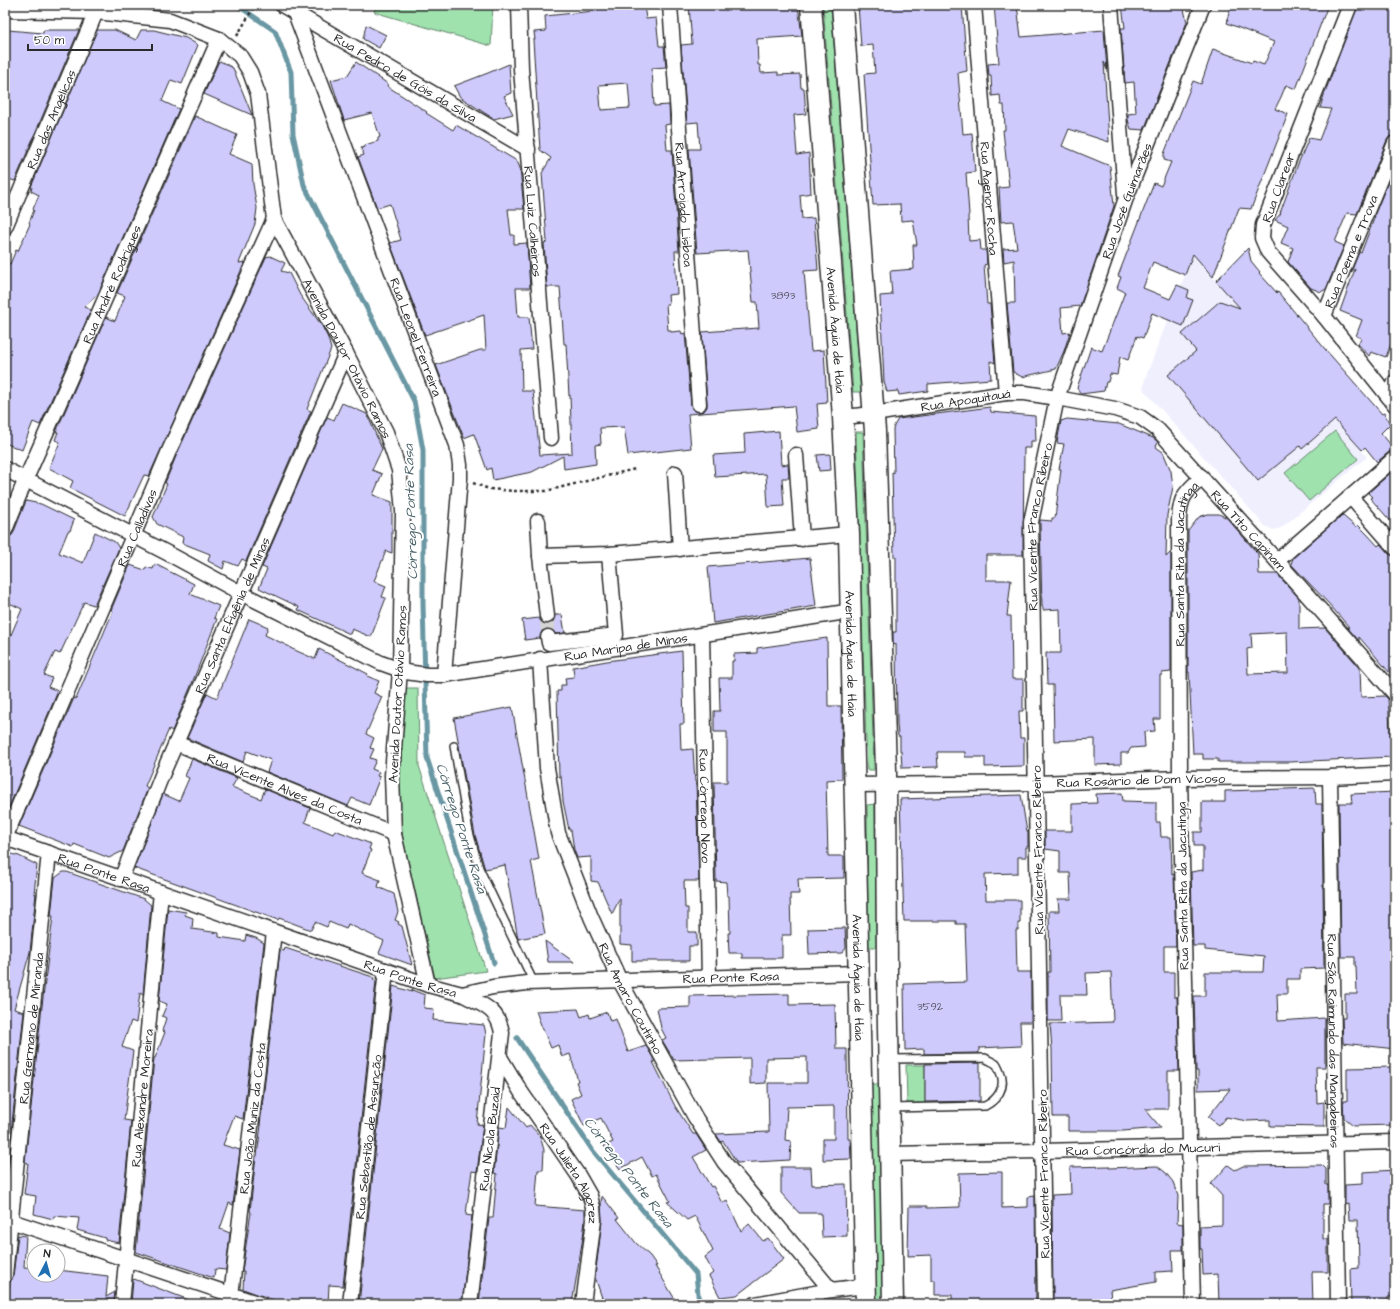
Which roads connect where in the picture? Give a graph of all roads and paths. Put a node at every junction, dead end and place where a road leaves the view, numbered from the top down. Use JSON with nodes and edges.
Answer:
{"nodes":[{"id":1,"x":255,"y":5,"type":"edge"},
{"id":2,"x":282,"y":5,"type":"edge"},
{"id":3,"x":520,"y":5,"type":"edge"},
{"id":4,"x":670,"y":5,"type":"edge"},
{"id":5,"x":812,"y":5,"type":"edge"},
{"id":6,"x":842,"y":5,"type":"edge"},
{"id":7,"x":974,"y":5,"type":"edge"},
{"id":8,"x":1110,"y":5,"type":"edge"},
{"id":9,"x":1203,"y":5,"type":"edge"},
{"id":10,"x":1350,"y":5,"type":"edge"},
{"id":11,"x":5,"y":10,"type":"edge"},
{"id":12,"x":96,"y":12,"type":"junction"},
{"id":13,"x":295,"y":13,"type":"junction"},
{"id":14,"x":244,"y":24,"type":"dead end"},
{"id":15,"x":219,"y":39,"type":"junction"},
{"id":16,"x":1395,"y":143,"type":"edge"},
{"id":17,"x":528,"y":149,"type":"junction"},
{"id":18,"x":1126,"y":198,"type":"junction"},
{"id":19,"x":274,"y":219,"type":"junction"},
{"id":20,"x":5,"y":227,"type":"edge"},
{"id":21,"x":1324,"y":316,"type":"junction"},
{"id":22,"x":346,"y":353,"type":"junction"},
{"id":23,"x":1395,"y":382,"type":"edge"},
{"id":24,"x":1006,"y":392,"type":"junction"},
{"id":25,"x":1057,"y":398,"type":"junction"},
{"id":26,"x":1392,"y":401,"type":"edge"},
{"id":27,"x":698,"y":404,"type":"dead end"},
{"id":28,"x":874,"y":414,"type":"junction"},
{"id":29,"x":843,"y":417,"type":"junction"},
{"id":30,"x":551,"y":438,"type":"dead end"},
{"id":31,"x":796,"y":455,"type":"dead end"},
{"id":32,"x":1395,"y":458,"type":"edge"},
{"id":33,"x":5,"y":469,"type":"edge"},
{"id":34,"x":635,"y":469,"type":"dead end"},
{"id":35,"x":675,"y":473,"type":"dead end"},
{"id":36,"x":1202,"y":477,"type":"junction"},
{"id":37,"x":460,"y":478,"type":"junction"},
{"id":38,"x":25,"y":481,"type":"junction"},
{"id":39,"x":1350,"y":496,"type":"junction"},
{"id":40,"x":538,"y":522,"type":"dead end"},
{"id":41,"x":5,"y":530,"type":"edge"},
{"id":42,"x":849,"y":534,"type":"junction"},
{"id":43,"x":133,"y":536,"type":"junction"},
{"id":44,"x":802,"y":539,"type":"junction"},
{"id":45,"x":1395,"y":548,"type":"edge"},
{"id":46,"x":680,"y":549,"type":"junction"},
{"id":47,"x":608,"y":554,"type":"junction"},
{"id":48,"x":540,"y":556,"type":"junction"},
{"id":49,"x":1277,"y":561,"type":"junction"},
{"id":50,"x":241,"y":593,"type":"junction"},
{"id":51,"x":852,"y":611,"type":"junction"},
{"id":52,"x":547,"y":616,"type":"tunnel mouth"},
{"id":53,"x":702,"y":635,"type":"junction"},
{"id":54,"x":548,"y":637,"type":"dead end"},
{"id":55,"x":540,"y":660,"type":"junction"},
{"id":56,"x":403,"y":671,"type":"junction"},
{"id":57,"x":442,"y":675,"type":"junction"},
{"id":58,"x":1395,"y":694,"type":"edge"},
{"id":59,"x":176,"y":743,"type":"junction"},
{"id":60,"x":454,"y":746,"type":"dead end"},
{"id":61,"x":1395,"y":774,"type":"edge"},
{"id":62,"x":1330,"y":777,"type":"junction"},
{"id":63,"x":1180,"y":778,"type":"junction"},
{"id":64,"x":1036,"y":783,"type":"junction"},
{"id":65,"x":886,"y":784,"type":"junction"},
{"id":66,"x":855,"y":785,"type":"junction"},
{"id":67,"x":394,"y":834,"type":"junction"},
{"id":68,"x":5,"y":838,"type":"edge"},
{"id":69,"x":48,"y":853,"type":"junction"},
{"id":70,"x":121,"y":879,"type":"junction"},
{"id":71,"x":160,"y":892,"type":"junction"},
{"id":72,"x":274,"y":932,"type":"junction"},
{"id":73,"x":386,"y":970,"type":"junction"},
{"id":74,"x":874,"y":972,"type":"junction"},
{"id":75,"x":709,"y":978,"type":"junction"},
{"id":76,"x":620,"y":981,"type":"junction"},
{"id":77,"x":531,"y":983,"type":"junction"},
{"id":78,"x":428,"y":985,"type":"junction"},
{"id":79,"x":462,"y":994,"type":"junction"},
{"id":80,"x":500,"y":1057,"type":"junction"},
{"id":81,"x":889,"y":1059,"type":"junction"},
{"id":82,"x":889,"y":1079,"type":"junction"},
{"id":83,"x":890,"y":1108,"type":"junction"},
{"id":84,"x":1395,"y":1142,"type":"edge"},
{"id":85,"x":1336,"y":1144,"type":"junction"},
{"id":86,"x":1189,"y":1148,"type":"junction"},
{"id":87,"x":1042,"y":1151,"type":"junction"},
{"id":88,"x":890,"y":1154,"type":"junction"},
{"id":89,"x":8,"y":1220,"type":"edge"},
{"id":90,"x":127,"y":1259,"type":"junction"},
{"id":91,"x":5,"y":1275,"type":"edge"},
{"id":92,"x":866,"y":1295,"type":"edge"},
{"id":93,"x":824,"y":1296,"type":"edge"},
{"id":94,"x":230,"y":1299,"type":"edge"},
{"id":95,"x":122,"y":1304,"type":"edge"},
{"id":96,"x":260,"y":1304,"type":"edge"},
{"id":97,"x":350,"y":1304,"type":"edge"},
{"id":98,"x":470,"y":1304,"type":"edge"},
{"id":99,"x":583,"y":1304,"type":"edge"},
{"id":100,"x":755,"y":1304,"type":"edge"},
{"id":101,"x":893,"y":1304,"type":"edge"},
{"id":102,"x":1045,"y":1304,"type":"edge"},
{"id":103,"x":1193,"y":1304,"type":"edge"},
{"id":104,"x":1338,"y":1304,"type":"edge"}],
"edges":[{"from":1,"to":14,"type":"path"},
{"from":2,"to":13,"type":"street","name":"Rua Pedro de Góis da Silva"},
{"from":3,"to":17,"type":"street","name":"Rua Luiz Calheiros"},
{"from":4,"to":27,"type":"street","name":"Rua Arrojado Lisboa"},
{"from":5,"to":29,"type":"main road","name":"Avenida Águia de Haia"},
{"from":6,"to":28,"type":"main road","name":"Avenida Águia de Haia"},
{"from":7,"to":24,"type":"street","name":"Rua Agenor Rocha"},
{"from":8,"to":18,"type":"street"},
{"from":9,"to":18,"type":"street","name":"Rua José Guimarães"},
{"from":10,"to":21,"type":"street","name":"Rua Clarear"},
{"from":11,"to":12,"type":"street","name":"Avenida Doutor Otávio Ramos"},
{"from":12,"to":15,"type":"street","name":"Avenida Doutor Otávio Ramos"},
{"from":12,"to":20,"type":"street","name":"Rua das Angélicas"},
{"from":13,"to":17,"type":"street","name":"Rua Pedro de Góis da Silva"},
{"from":13,"to":37,"type":"street","name":"Rua Leonel Ferreira"},
{"from":15,"to":19,"type":"street","name":"Avenida Doutor Otávio Ramos"},
{"from":15,"to":38,"type":"street","name":"Rua André Rodrigues"},
{"from":16,"to":21,"type":"street","name":"Rua Poema e Trova"},
{"from":17,"to":30,"type":"street","name":"Rua Luiz Calheiros"},
{"from":18,"to":25,"type":"street","name":"Rua José Guimarães"},
{"from":19,"to":22,"type":"street","name":"Avenida Doutor Otávio Ramos"},
{"from":19,"to":43,"type":"street","name":"Rua Calladivas"},
{"from":21,"to":26,"type":"street","name":"Rua Clarear"},
{"from":22,"to":50,"type":"street","name":"Rua Santa Efigênia de Minas"},
{"from":22,"to":56,"type":"street","name":"Avenida Doutor Otávio Ramos"},
{"from":23,"to":26,"type":"street"},
{"from":24,"to":25,"type":"street","name":"Rua Apoquitauá"},
{"from":24,"to":28,"type":"street","name":"Rua Apoquitauá"},
{"from":25,"to":36,"type":"street","name":"Rua Tito Capinam"},
{"from":25,"to":64,"type":"street","name":"Rua Vicente Franco Ribeiro"},
{"from":28,"to":29,"type":"street","name":"Rua Apoquitauá"},
{"from":28,"to":65,"type":"main road","name":"Avenida Águia de Haia"},
{"from":29,"to":42,"type":"main road","name":"Avenida Águia de Haia"},
{"from":31,"to":44,"type":"street"},
{"from":32,"to":39,"type":"street"},
{"from":33,"to":38,"type":"street","name":"Rua Maripa de Minas"},
{"from":34,"to":37,"type":"path"},
{"from":35,"to":46,"type":"street"},
{"from":36,"to":49,"type":"street","name":"Rua Tito Capinam"},
{"from":36,"to":63,"type":"street","name":"Rua Santa Rita da Jacutinga"},
{"from":37,"to":57,"type":"street","name":"Rua Leonel Ferreira"},
{"from":38,"to":41,"type":"street","name":"Rua André Rodrigues"},
{"from":38,"to":43,"type":"street","name":"Rua Maripa de Minas"},
{"from":39,"to":45,"type":"street"},
{"from":39,"to":49,"type":"street"},
{"from":40,"to":48,"type":"street"},
{"from":42,"to":44,"type":"street"},
{"from":42,"to":51,"type":"main road","name":"Avenida Águia de Haia"},
{"from":43,"to":50,"type":"street","name":"Rua Maripa de Minas"},
{"from":43,"to":68,"type":"street","name":"Rua Calladivas"},
{"from":44,"to":46,"type":"street"},
{"from":46,"to":47,"type":"street"},
{"from":47,"to":48,"type":"street"},
{"from":47,"to":54,"type":"street"},
{"from":48,"to":52,"type":"street"},
{"from":49,"to":58,"type":"street","name":"Rua Tito Capinam"},
{"from":50,"to":56,"type":"street","name":"Rua Maripa de Minas"},
{"from":50,"to":59,"type":"street","name":"Rua Santa Efigênia de Minas"},
{"from":51,"to":53,"type":"street","name":"Rua Maripa de Minas"},
{"from":51,"to":66,"type":"main road","name":"Avenida Águia de Haia"},
{"from":53,"to":55,"type":"street","name":"Rua Maripa de Minas"},
{"from":53,"to":75,"type":"street","name":"Rua Córrego Novo"},
{"from":55,"to":57,"type":"street","name":"Rua Maripa de Minas"},
{"from":55,"to":76,"type":"street","name":"Rua Amaro Coutinho"},
{"from":56,"to":57,"type":"street","name":"Rua Maripa de Minas"},
{"from":56,"to":67,"type":"street","name":"Avenida Doutor Otávio Ramos"},
{"from":59,"to":67,"type":"street","name":"Rua Vicente Alves da Costa"},
{"from":59,"to":70,"type":"street","name":"Rua Santa Efigênia de Minas"},
{"from":60,"to":77,"type":"lane"},
{"from":61,"to":62,"type":"street","name":"Rua Rosário de Dom Vicoso"},
{"from":62,"to":63,"type":"street","name":"Rua Rosário de Dom Vicoso"},
{"from":62,"to":85,"type":"street","name":"Rua São Raimundo das Mangabeiras"},
{"from":63,"to":64,"type":"street","name":"Rua Rosário de Dom Vicoso"},
{"from":63,"to":86,"type":"street","name":"Rua Santa Rita da Jacutinga"},
{"from":64,"to":65,"type":"street","name":"Rua Rosário de Dom Vicoso"},
{"from":64,"to":87,"type":"street","name":"Rua Vicente Franco Ribeiro"},
{"from":65,"to":66,"type":"street","name":"Rua Rosário de Dom Vicoso"},
{"from":65,"to":74,"type":"main road","name":"Avenida Águia de Haia"},
{"from":66,"to":74,"type":"main road","name":"Avenida Águia de Haia"},
{"from":67,"to":78,"type":"street","name":"Avenida Doutor Otávio Ramos"},
{"from":68,"to":69,"type":"street","name":"Rua Ponte Rasa"},
{"from":69,"to":70,"type":"street","name":"Rua Ponte Rasa"},
{"from":69,"to":89,"type":"street","name":"Rua Germano de Miranda"},
{"from":70,"to":71,"type":"street","name":"Rua Ponte Rasa"},
{"from":71,"to":72,"type":"street","name":"Rua Ponte Rasa"},
{"from":71,"to":90,"type":"street","name":"Rua Alexandre Moreira"},
{"from":72,"to":73,"type":"street","name":"Rua Ponte Rasa"},
{"from":72,"to":94,"type":"street","name":"Rua João Muniz da Costa"},
{"from":73,"to":78,"type":"street","name":"Rua Ponte Rasa"},
{"from":73,"to":97,"type":"street","name":"Rua Sebastião de Assunção"},
{"from":74,"to":75,"type":"street","name":"Rua Ponte Rasa"},
{"from":74,"to":81,"type":"main road","name":"Avenida Águia de Haia"},
{"from":74,"to":82,"type":"main road"},
{"from":74,"to":92,"type":"main road","name":"Avenida Águia de Haia"},
{"from":75,"to":76,"type":"street","name":"Rua Ponte Rasa"},
{"from":76,"to":77,"type":"street","name":"Rua Ponte Rasa"},
{"from":76,"to":93,"type":"street","name":"Rua Amaro Coutinho"},
{"from":77,"to":79,"type":"street","name":"Rua Ponte Rasa"},
{"from":78,"to":79,"type":"street","name":"Rua Ponte Rasa"},
{"from":79,"to":80,"type":"street","name":"Rua Nicola Buzaid"},
{"from":80,"to":98,"type":"street","name":"Rua Nicola Buzaid"},
{"from":80,"to":99,"type":"street","name":"Rua Julieta Algorez"},
{"from":81,"to":82,"type":"main road","name":"Avenida Águia de Haia"},
{"from":81,"to":83,"type":"lane"},
{"from":82,"to":83,"type":"main road","name":"Avenida Águia de Haia"},
{"from":83,"to":88,"type":"main road","name":"Avenida Águia de Haia"},
{"from":84,"to":85,"type":"street","name":"Rua Concórdia do Mucuri"},
{"from":85,"to":86,"type":"street","name":"Rua Concórdia do Mucuri"},
{"from":85,"to":104,"type":"street","name":"Rua São Raimundo das Mangabeiras"},
{"from":86,"to":87,"type":"street","name":"Rua Concórdia do Mucuri"},
{"from":86,"to":103,"type":"street","name":"Rua Santa Rita da Jacutinga"},
{"from":87,"to":88,"type":"street","name":"Rua Concórdia do Mucuri"},
{"from":87,"to":102,"type":"street","name":"Rua Vicente Franco Ribeiro"},
{"from":88,"to":101,"type":"main road","name":"Avenida Águia de Haia"},
{"from":89,"to":90,"type":"street"},
{"from":89,"to":91,"type":"street","name":"Rua Germano de Miranda"},
{"from":90,"to":94,"type":"street"},
{"from":90,"to":95,"type":"street","name":"Rua Alexandre Moreira"},
{"from":92,"to":93,"type":"street"},
{"from":93,"to":100,"type":"street"},
{"from":94,"to":96,"type":"street"}]}
